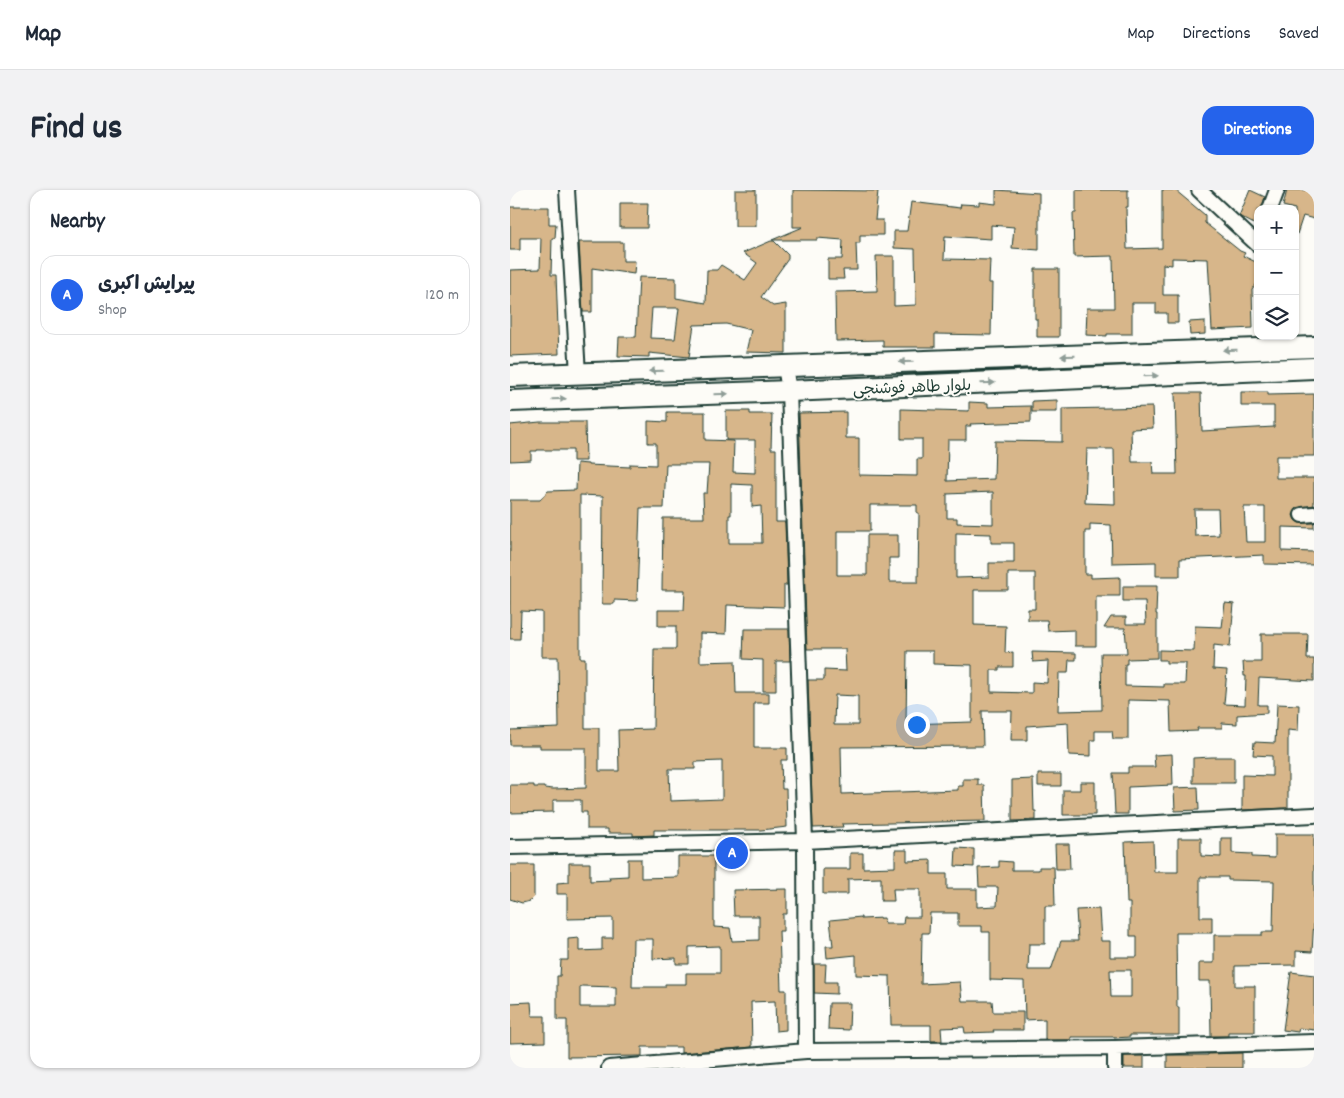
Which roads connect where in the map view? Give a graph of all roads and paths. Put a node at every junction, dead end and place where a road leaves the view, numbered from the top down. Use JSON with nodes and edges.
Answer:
{"nodes":[{"id":1,"x":567,"y":190,"type":"edge"},
{"id":2,"x":1199,"y":190,"type":"edge"},
{"id":3,"x":1276,"y":190,"type":"edge"},
{"id":4,"x":1271,"y":205,"type":"edge"},
{"id":5,"x":1254,"y":241,"type":"edge"},
{"id":6,"x":1278,"y":342,"type":"edge"},
{"id":7,"x":1314,"y":346,"type":"edge"},
{"id":8,"x":786,"y":366,"type":"junction"},
{"id":9,"x":1314,"y":368,"type":"edge"},
{"id":10,"x":1279,"y":370,"type":"junction"},
{"id":11,"x":578,"y":374,"type":"junction"},
{"id":12,"x":510,"y":376,"type":"edge"},
{"id":13,"x":788,"y":391,"type":"junction"},
{"id":14,"x":510,"y":401,"type":"edge"},
{"id":15,"x":1314,"y":815,"type":"edge"},
{"id":16,"x":805,"y":841,"type":"junction"},
{"id":17,"x":510,"y":847,"type":"edge"},
{"id":18,"x":1314,"y":1042,"type":"edge"},
{"id":19,"x":1114,"y":1048,"type":"junction"},
{"id":20,"x":806,"y":1051,"type":"junction"},
{"id":21,"x":609,"y":1068,"type":"edge"},
{"id":22,"x":1115,"y":1068,"type":"edge"}],
"edges":[{"from":1,"to":11,"type":"street"},
{"from":2,"to":5,"type":"street"},
{"from":3,"to":4,"type":"street"},
{"from":6,"to":7,"type":"street","name":"بلوار طاهر فوشنجی"},
{"from":6,"to":8,"type":"street","name":"بلوار طاهر فوشنجی","one_way":true},
{"from":6,"to":10,"type":"street"},
{"from":8,"to":11,"type":"street","name":"بلوار طاهر فوشنجی","one_way":true},
{"from":8,"to":13,"type":"street"},
{"from":9,"to":10,"type":"street","name":"بلوار طاهر فوشنجی"},
{"from":13,"to":10,"type":"street","name":"بلوار طاهر فوشنجی","one_way":true},
{"from":11,"to":12,"type":"street","name":"بلوار طاهر فوشنجی"},
{"from":14,"to":13,"type":"street","name":"بلوار طاهر فوشنجی","one_way":true},
{"from":13,"to":16,"type":"street"},
{"from":15,"to":16,"type":"street"},
{"from":16,"to":17,"type":"street"},
{"from":16,"to":20,"type":"street"},
{"from":18,"to":19,"type":"street"},
{"from":19,"to":20,"type":"street"},
{"from":19,"to":22,"type":"street"},
{"from":20,"to":21,"type":"street"}]}
